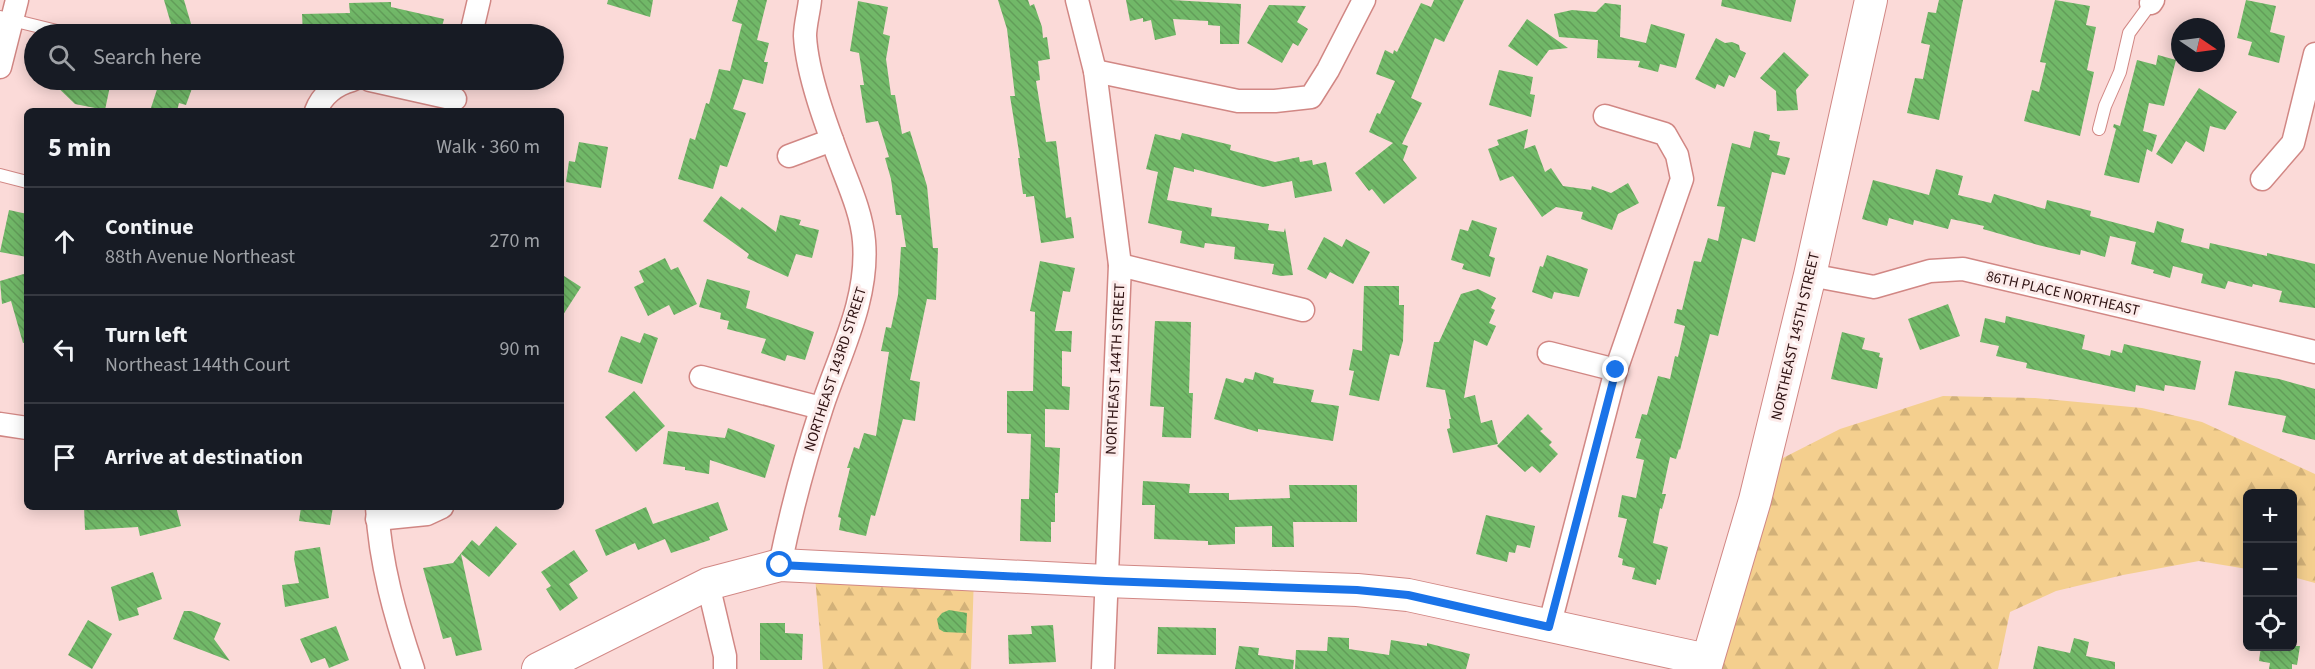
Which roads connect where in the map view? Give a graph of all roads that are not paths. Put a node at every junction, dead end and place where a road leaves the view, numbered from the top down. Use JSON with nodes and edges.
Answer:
{"nodes":[{"id":1,"x":479,"y":0,"type":"edge"},
{"id":2,"x":810,"y":0,"type":"edge"},
{"id":3,"x":1077,"y":0,"type":"edge"},
{"id":4,"x":1364,"y":0,"type":"edge"},
{"id":5,"x":1871,"y":0,"type":"edge"},
{"id":6,"x":2152,"y":1,"type":"edge"},
{"id":7,"x":9,"y":12,"type":"edge"},
{"id":8,"x":42,"y":24,"type":"edge"},
{"id":9,"x":473,"y":24,"type":"edge"},
{"id":10,"x":2315,"y":54,"type":"edge"},
{"id":11,"x":0,"y":67,"type":"edge"},
{"id":12,"x":1095,"y":71,"type":"junction"},
{"id":13,"x":331,"y":90,"type":"edge"},
{"id":14,"x":420,"y":90,"type":"edge"},
{"id":15,"x":455,"y":97,"type":"edge"},
{"id":16,"x":317,"y":108,"type":"edge"},
{"id":17,"x":1605,"y":116,"type":"dead end"},
{"id":18,"x":2099,"y":129,"type":"dead end"},
{"id":19,"x":832,"y":140,"type":"junction"},
{"id":20,"x":789,"y":156,"type":"dead end"},
{"id":21,"x":0,"y":175,"type":"edge"},
{"id":22,"x":2262,"y":179,"type":"dead end"},
{"id":23,"x":24,"y":181,"type":"edge"},
{"id":24,"x":1120,"y":265,"type":"junction"},
{"id":25,"x":1810,"y":275,"type":"junction"},
{"id":26,"x":1303,"y":310,"type":"dead end"},
{"id":27,"x":2315,"y":352,"type":"edge"},
{"id":28,"x":1549,"y":353,"type":"dead end"},
{"id":29,"x":1616,"y":370,"type":"junction"},
{"id":30,"x":701,"y":377,"type":"dead end"},
{"id":31,"x":822,"y":408,"type":"junction"},
{"id":32,"x":0,"y":424,"type":"edge"},
{"id":33,"x":24,"y":428,"type":"edge"},
{"id":34,"x":436,"y":510,"type":"edge"},
{"id":35,"x":377,"y":513,"type":"edge"},
{"id":36,"x":780,"y":565,"type":"junction"},
{"id":37,"x":1106,"y":581,"type":"junction"},
{"id":38,"x":708,"y":584,"type":"junction"},
{"id":39,"x":1549,"y":627,"type":"junction"},
{"id":40,"x":1706,"y":665,"type":"edge"},
{"id":41,"x":413,"y":669,"type":"edge"},
{"id":42,"x":538,"y":669,"type":"edge"},
{"id":43,"x":725,"y":669,"type":"edge"},
{"id":44,"x":1103,"y":669,"type":"edge"}],
"edges":[{"from":1,"to":9,"type":"street"},
{"from":2,"to":19,"type":"street","name":"NORTHEAST 143RD STREET"},
{"from":3,"to":12,"type":"street","name":"NORTHEAST 144TH STREET"},
{"from":4,"to":12,"type":"street"},
{"from":5,"to":25,"type":"street","name":"NORTHEAST 145TH STREET"},
{"from":6,"to":18,"type":"lane"},
{"from":7,"to":8,"type":"lane"},
{"from":7,"to":11,"type":"street"},
{"from":10,"to":22,"type":"street"},
{"from":12,"to":24,"type":"street","name":"NORTHEAST 144TH STREET"},
{"from":13,"to":16,"type":"street"},
{"from":14,"to":15,"type":"street"},
{"from":17,"to":29,"type":"street"},
{"from":19,"to":20,"type":"street"},
{"from":19,"to":31,"type":"street","name":"NORTHEAST 143RD STREET"},
{"from":21,"to":23,"type":"lane"},
{"from":24,"to":26,"type":"street"},
{"from":24,"to":37,"type":"street","name":"NORTHEAST 144TH STREET"},
{"from":25,"to":27,"type":"street","name":"86TH PLACE NORTHEAST"},
{"from":25,"to":40,"type":"street","name":"NORTHEAST 145TH STREET"},
{"from":28,"to":29,"type":"street"},
{"from":29,"to":39,"type":"street"},
{"from":30,"to":31,"type":"street"},
{"from":31,"to":36,"type":"street","name":"NORTHEAST 143RD STREET"},
{"from":32,"to":33,"type":"street"},
{"from":34,"to":35,"type":"street"},
{"from":35,"to":41,"type":"street"},
{"from":36,"to":37,"type":"street"},
{"from":36,"to":38,"type":"street"},
{"from":37,"to":39,"type":"street"},
{"from":37,"to":44,"type":"street","name":"NORTHEAST 144TH STREET"},
{"from":38,"to":42,"type":"street"},
{"from":38,"to":43,"type":"street"},
{"from":39,"to":40,"type":"street"}]}
